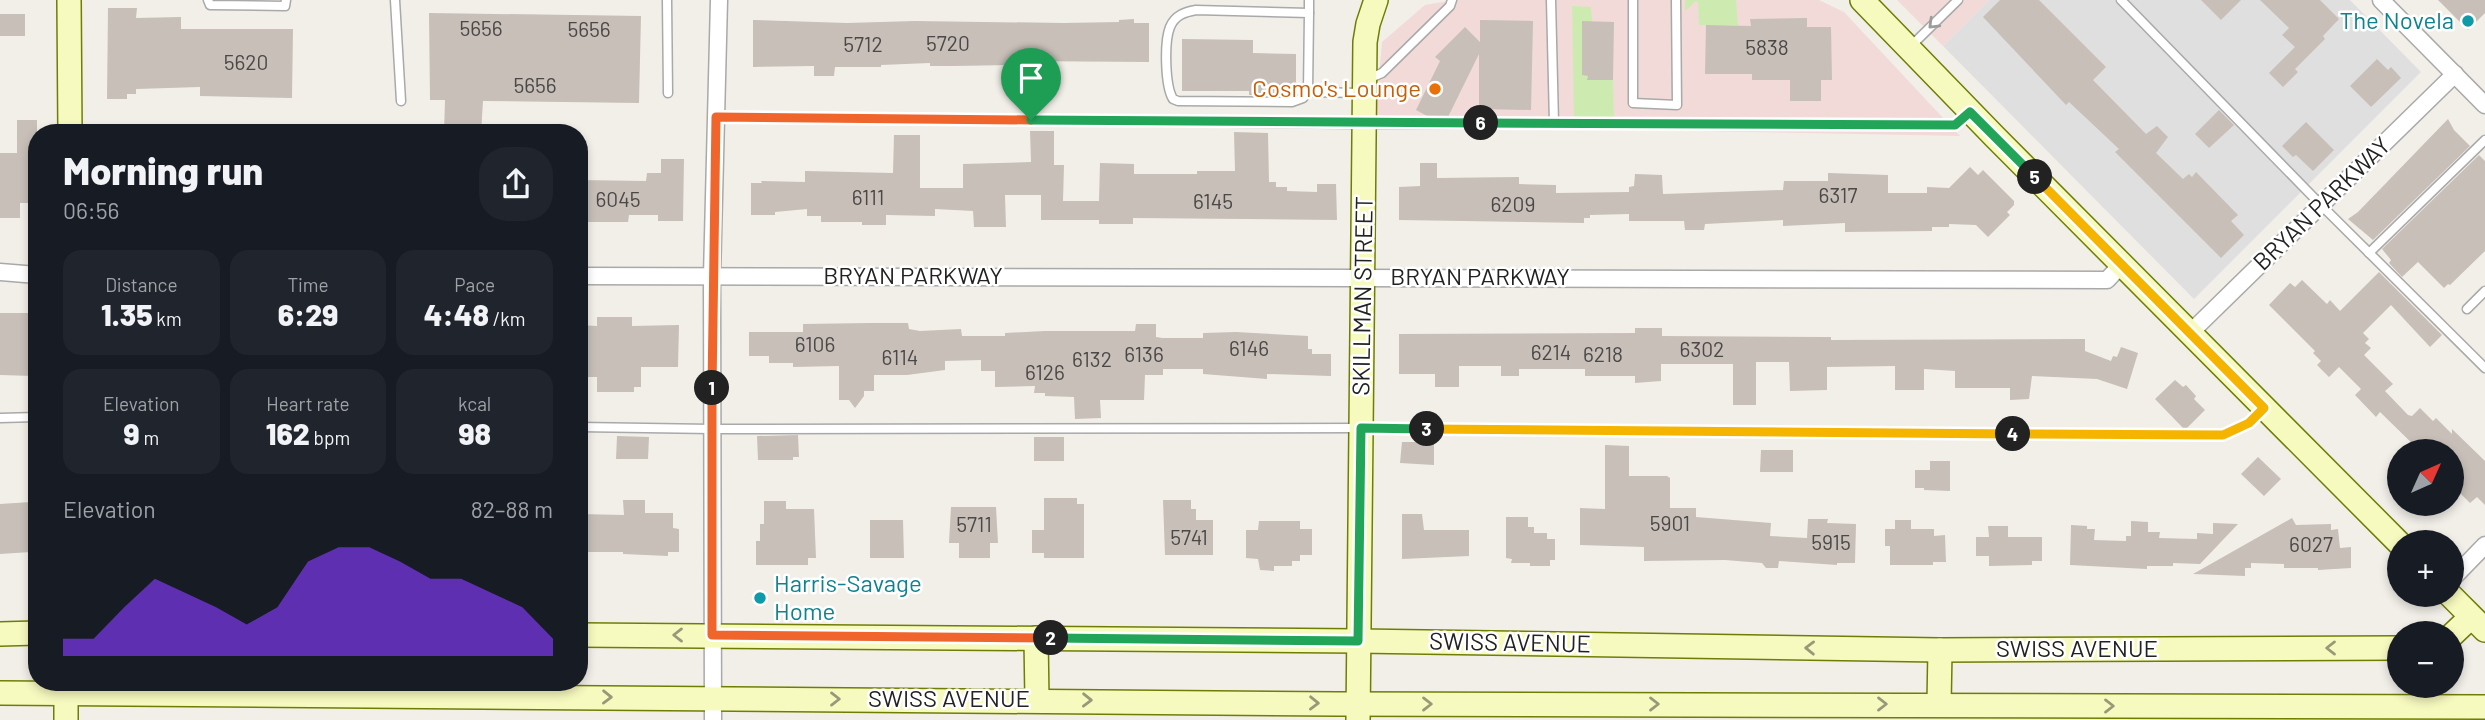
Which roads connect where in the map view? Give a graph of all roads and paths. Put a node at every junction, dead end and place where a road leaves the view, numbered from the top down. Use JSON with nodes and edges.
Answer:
{"nodes":[{"id":1,"x":69,"y":0,"type":"edge"},
{"id":2,"x":208,"y":0,"type":"edge"},
{"id":3,"x":286,"y":0,"type":"edge"},
{"id":4,"x":395,"y":0,"type":"edge"},
{"id":5,"x":667,"y":0,"type":"edge"},
{"id":6,"x":719,"y":0,"type":"edge"},
{"id":7,"x":1309,"y":0,"type":"edge"},
{"id":8,"x":1376,"y":0,"type":"edge"},
{"id":9,"x":1452,"y":0,"type":"edge"},
{"id":10,"x":1551,"y":0,"type":"edge"},
{"id":11,"x":1633,"y":0,"type":"edge"},
{"id":12,"x":1676,"y":0,"type":"edge"},
{"id":13,"x":1862,"y":0,"type":"edge"},
{"id":14,"x":1958,"y":0,"type":"edge"},
{"id":15,"x":2121,"y":0,"type":"edge"},
{"id":16,"x":2381,"y":0,"type":"edge"},
{"id":17,"x":1226,"y":5,"type":"edge"},
{"id":18,"x":1309,"y":13,"type":"junction"},
{"id":19,"x":1908,"y":48,"type":"junction"},
{"id":20,"x":2455,"y":74,"type":"junction"},
{"id":21,"x":1365,"y":87,"type":"junction"},
{"id":22,"x":1308,"y":92,"type":"junction"},
{"id":23,"x":668,"y":93,"type":"dead end"},
{"id":24,"x":401,"y":101,"type":"dead end"},
{"id":25,"x":2485,"y":106,"type":"edge"},
{"id":26,"x":1970,"y":112,"type":"junction"},
{"id":27,"x":716,"y":117,"type":"junction"},
{"id":28,"x":1554,"y":123,"type":"junction"},
{"id":29,"x":70,"y":124,"type":"edge"},
{"id":30,"x":1365,"y":124,"type":"junction"},
{"id":31,"x":2485,"y":140,"type":"edge"},
{"id":32,"x":2321,"y":205,"type":"junction"},
{"id":33,"x":2369,"y":253,"type":"junction"},
{"id":34,"x":2122,"y":264,"type":"junction"},
{"id":35,"x":0,"y":272,"type":"edge"},
{"id":36,"x":28,"y":274,"type":"edge"},
{"id":37,"x":588,"y":276,"type":"edge"},
{"id":38,"x":712,"y":276,"type":"junction"},
{"id":39,"x":1364,"y":277,"type":"junction"},
{"id":40,"x":2485,"y":291,"type":"edge"},
{"id":41,"x":2466,"y":309,"type":"dead end"},
{"id":42,"x":2190,"y":333,"type":"junction"},
{"id":43,"x":2485,"y":368,"type":"edge"},
{"id":44,"x":2264,"y":408,"type":"junction"},
{"id":45,"x":28,"y":417,"type":"edge"},
{"id":46,"x":0,"y":418,"type":"edge"},
{"id":47,"x":588,"y":427,"type":"edge"},
{"id":48,"x":1361,"y":428,"type":"junction"},
{"id":49,"x":712,"y":429,"type":"junction"},
{"id":50,"x":2387,"y":532,"type":"edge"},
{"id":51,"x":2485,"y":545,"type":"edge"},
{"id":52,"x":2464,"y":567,"type":"edge"},
{"id":53,"x":2462,"y":607,"type":"edge"},
{"id":54,"x":2478,"y":623,"type":"edge"},
{"id":55,"x":0,"y":634,"type":"edge"},
{"id":56,"x":28,"y":634,"type":"edge"},
{"id":57,"x":588,"y":635,"type":"edge"},
{"id":58,"x":712,"y":635,"type":"junction"},
{"id":59,"x":1037,"y":638,"type":"junction"},
{"id":60,"x":1358,"y":641,"type":"junction"},
{"id":61,"x":2387,"y":648,"type":"edge"},
{"id":62,"x":1940,"y":650,"type":"junction"},
{"id":63,"x":33,"y":691,"type":"edge"},
{"id":64,"x":66,"y":691,"type":"edge"},
{"id":65,"x":421,"y":691,"type":"edge"},
{"id":66,"x":0,"y":694,"type":"edge"},
{"id":67,"x":1037,"y":700,"type":"junction"},
{"id":68,"x":1938,"y":704,"type":"junction"},
{"id":69,"x":2485,"y":707,"type":"edge"},
{"id":70,"x":713,"y":709,"type":"edge"},
{"id":71,"x":1358,"y":712,"type":"edge"},
{"id":72,"x":66,"y":720,"type":"edge"}],
"edges":[{"from":1,"to":29,"type":"street"},
{"from":2,"to":3,"type":"lane"},
{"from":4,"to":24,"type":"lane"},
{"from":5,"to":23,"type":"lane"},
{"from":6,"to":27,"type":"street"},
{"from":7,"to":18,"type":"lane"},
{"from":8,"to":21,"type":"street","name":"SKILLMAN STREET"},
{"from":9,"to":21,"type":"lane"},
{"from":10,"to":28,"type":"lane"},
{"from":11,"to":12,"type":"lane"},
{"from":13,"to":19,"type":"street"},
{"from":14,"to":19,"type":"lane","one_way":true},
{"from":15,"to":32,"type":"lane"},
{"from":16,"to":20,"type":"street"},
{"from":17,"to":18,"type":"lane"},
{"from":17,"to":22,"type":"lane"},
{"from":18,"to":22,"type":"lane"},
{"from":19,"to":26,"type":"street"},
{"from":20,"to":25,"type":"street"},
{"from":20,"to":32,"type":"street","name":"BRYAN PARKWAY"},
{"from":21,"to":22,"type":"lane"},
{"from":21,"to":30,"type":"street","name":"SKILLMAN STREET"},
{"from":26,"to":28,"type":"lane"},
{"from":26,"to":34,"type":"street"},
{"from":27,"to":30,"type":"lane"},
{"from":27,"to":38,"type":"street"},
{"from":28,"to":30,"type":"lane"},
{"from":30,"to":39,"type":"street","name":"SKILLMAN STREET"},
{"from":31,"to":33,"type":"lane"},
{"from":32,"to":33,"type":"lane"},
{"from":32,"to":42,"type":"street","name":"BRYAN PARKWAY"},
{"from":33,"to":43,"type":"lane"},
{"from":34,"to":39,"type":"street","name":"BRYAN PARKWAY"},
{"from":34,"to":42,"type":"street"},
{"from":35,"to":36,"type":"street"},
{"from":37,"to":38,"type":"street","name":"BRYAN PARKWAY"},
{"from":38,"to":39,"type":"street","name":"BRYAN PARKWAY"},
{"from":38,"to":49,"type":"street"},
{"from":39,"to":48,"type":"street","name":"SKILLMAN STREET"},
{"from":40,"to":41,"type":"lane"},
{"from":42,"to":44,"type":"street"},
{"from":44,"to":48,"type":"lane"},
{"from":44,"to":50,"type":"street"},
{"from":45,"to":46,"type":"lane"},
{"from":47,"to":49,"type":"lane"},
{"from":48,"to":49,"type":"lane"},
{"from":48,"to":60,"type":"street","name":"SKILLMAN STREET"},
{"from":49,"to":58,"type":"street"},
{"from":51,"to":52,"type":"street"},
{"from":53,"to":54,"type":"street"},
{"from":55,"to":56,"type":"street"},
{"from":58,"to":57,"type":"street","name":"SWISS AVENUE","one_way":true},
{"from":58,"to":59,"type":"street","name":"SWISS AVENUE"},
{"from":58,"to":70,"type":"street"},
{"from":59,"to":60,"type":"street","name":"SWISS AVENUE"},
{"from":59,"to":67,"type":"street"},
{"from":62,"to":60,"type":"street","name":"SWISS AVENUE","one_way":true},
{"from":60,"to":71,"type":"street","name":"SKILLMAN STREET"},
{"from":61,"to":62,"type":"street","name":"SWISS AVENUE","one_way":true},
{"from":62,"to":68,"type":"street"},
{"from":63,"to":66,"type":"street","name":"SWISS AVENUE"},
{"from":64,"to":72,"type":"street"},
{"from":65,"to":70,"type":"street","name":"SWISS AVENUE","one_way":true},
{"from":70,"to":67,"type":"street","name":"SWISS AVENUE","one_way":true},
{"from":67,"to":71,"type":"street","name":"SWISS AVENUE","one_way":true},
{"from":68,"to":69,"type":"street","name":"SWISS AVENUE","one_way":true},
{"from":71,"to":68,"type":"street","name":"SWISS AVENUE","one_way":true}]}
